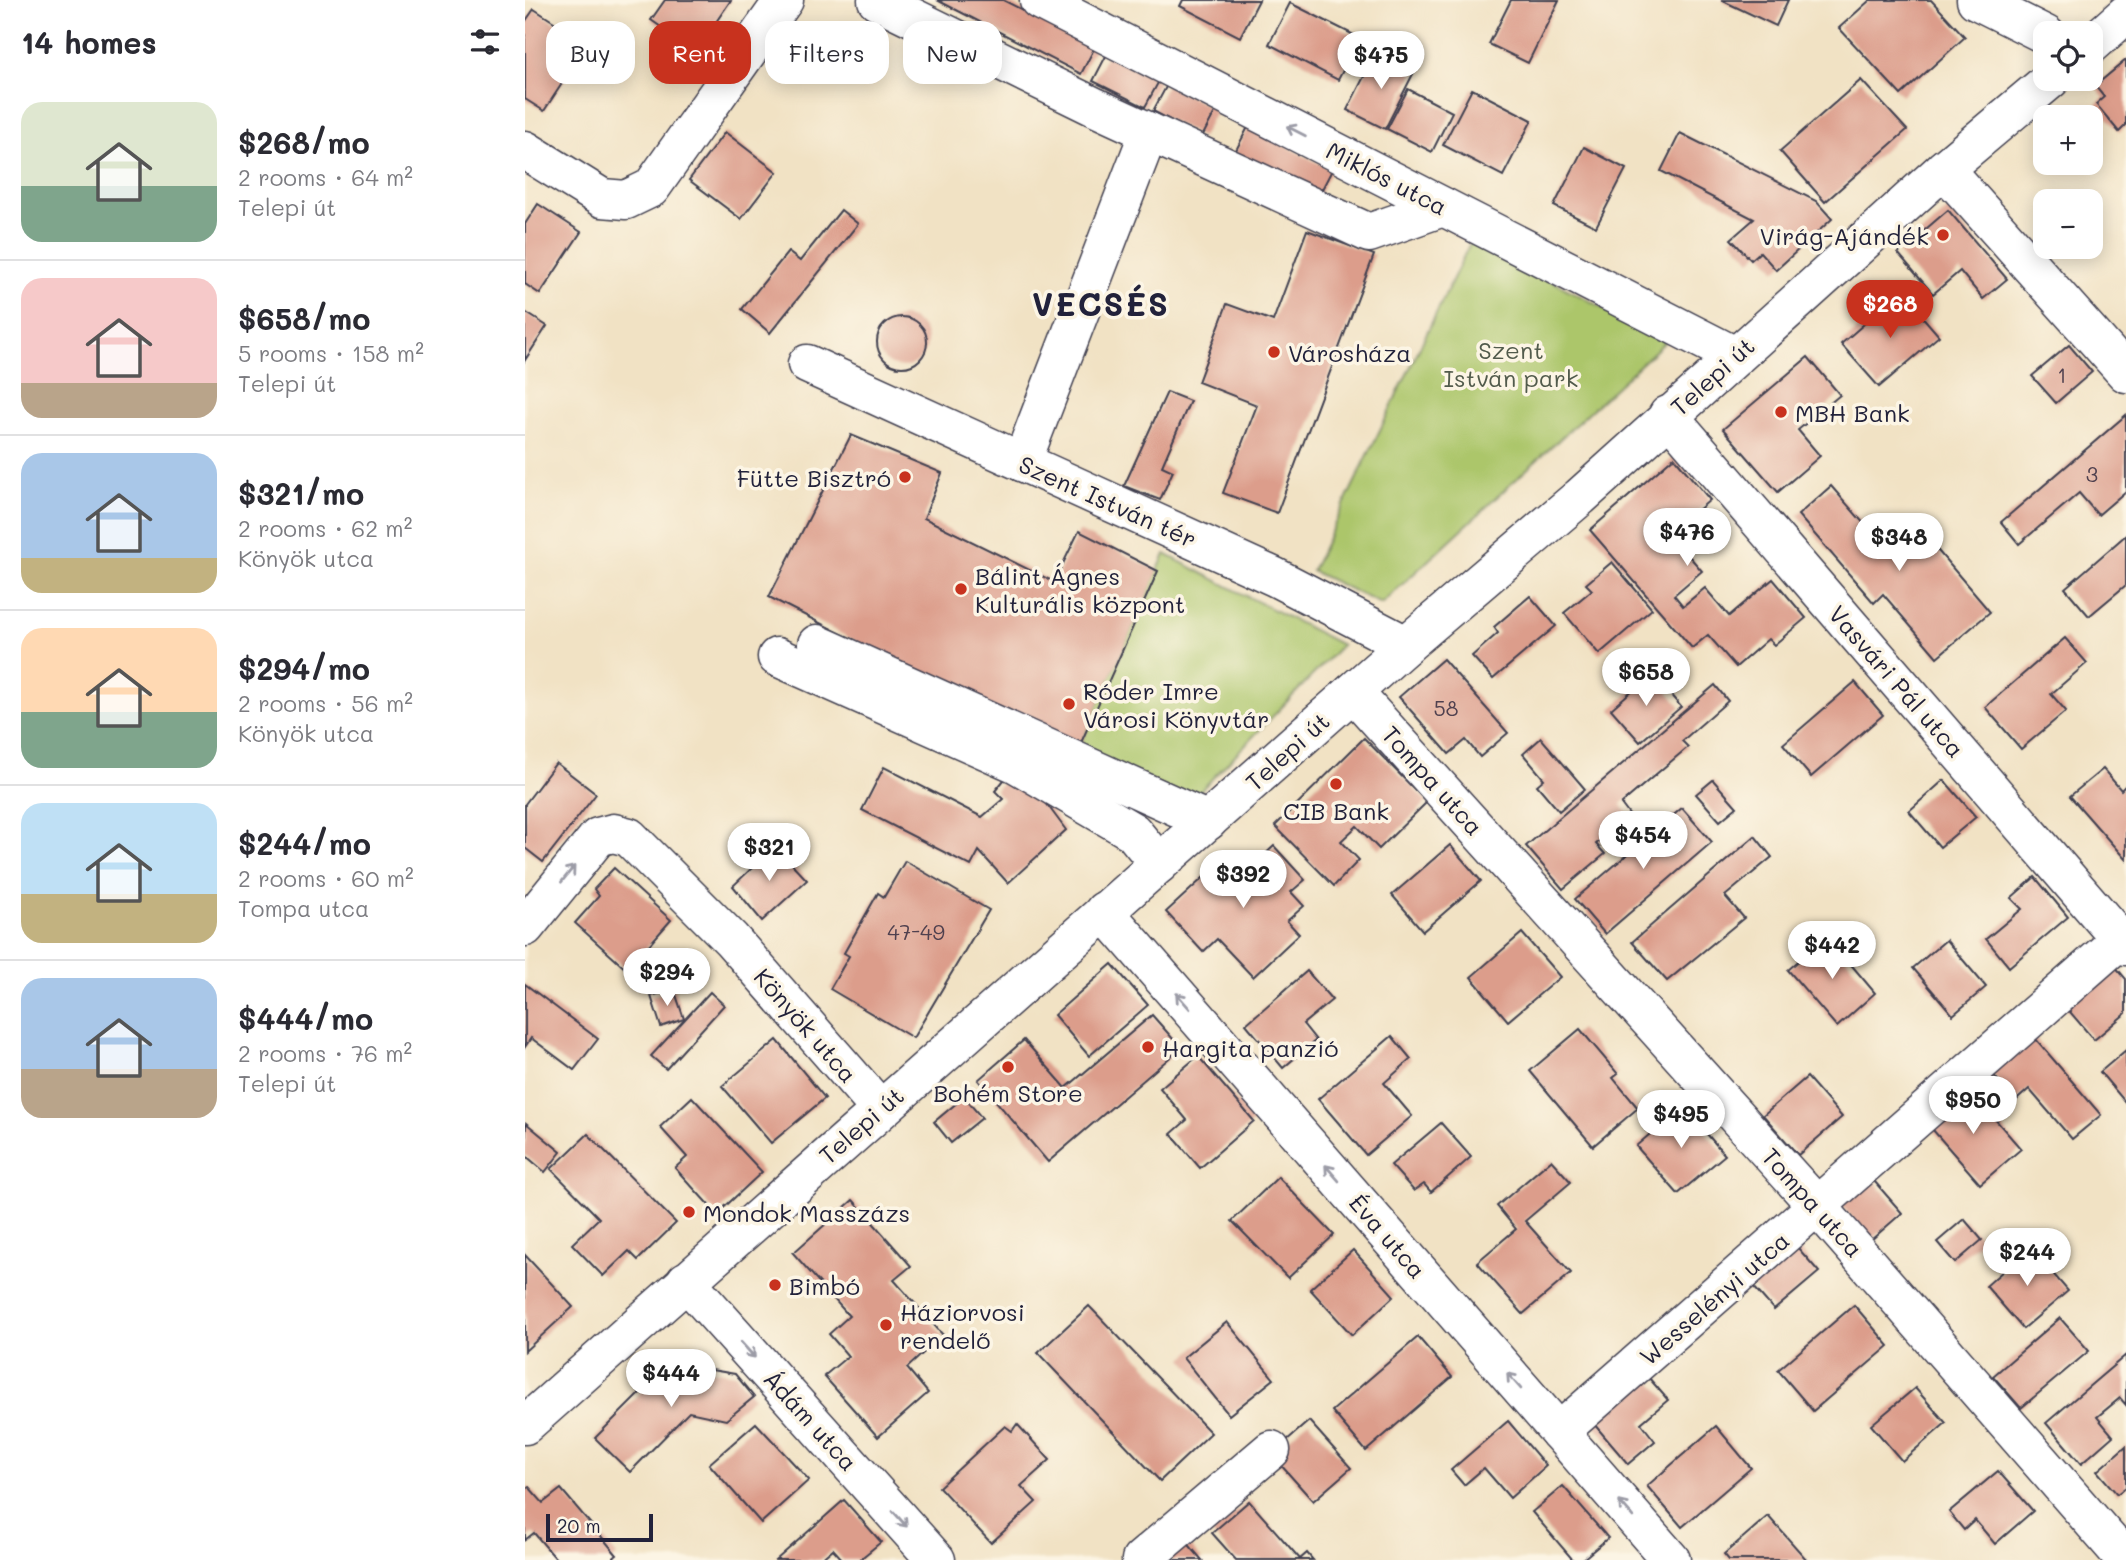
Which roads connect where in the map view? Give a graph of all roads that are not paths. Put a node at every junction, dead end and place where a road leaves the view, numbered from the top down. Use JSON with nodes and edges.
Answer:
{"nodes":[{"id":1,"x":784,"y":0,"type":"edge"},
{"id":2,"x":877,"y":0,"type":"edge"},
{"id":3,"x":1039,"y":0,"type":"edge"},
{"id":4,"x":1976,"y":0,"type":"edge"},
{"id":5,"x":2126,"y":14,"type":"edge"},
{"id":6,"x":2033,"y":28,"type":"edge"},
{"id":7,"x":2103,"y":34,"type":"edge"},
{"id":8,"x":2037,"y":91,"type":"edge"},
{"id":9,"x":1149,"y":132,"type":"junction"},
{"id":10,"x":525,"y":150,"type":"edge"},
{"id":11,"x":1944,"y":169,"type":"junction"},
{"id":12,"x":1443,"y":207,"type":"junction"},
{"id":13,"x":1735,"y":356,"type":"junction"},
{"id":14,"x":807,"y":364,"type":"dead end"},
{"id":15,"x":2126,"y":373,"type":"edge"},
{"id":16,"x":1668,"y":415,"type":"junction"},
{"id":17,"x":1022,"y":462,"type":"junction"},
{"id":18,"x":817,"y":644,"type":"dead end"},
{"id":19,"x":1406,"y":645,"type":"junction"},
{"id":20,"x":777,"y":657,"type":"dead end"},
{"id":21,"x":1353,"y":692,"type":"junction"},
{"id":22,"x":1208,"y":821,"type":"junction"},
{"id":23,"x":1159,"y":864,"type":"junction"},
{"id":24,"x":1104,"y":911,"type":"junction"},
{"id":25,"x":525,"y":927,"type":"edge"},
{"id":26,"x":2123,"y":943,"type":"edge"},
{"id":27,"x":880,"y":1109,"type":"junction"},
{"id":28,"x":1818,"y":1207,"type":"junction"},
{"id":29,"x":686,"y":1281,"type":"junction"},
{"id":30,"x":525,"y":1425,"type":"edge"},
{"id":31,"x":1559,"y":1432,"type":"junction"},
{"id":32,"x":1271,"y":1450,"type":"dead end"},
{"id":33,"x":936,"y":1560,"type":"edge"},
{"id":34,"x":1141,"y":1560,"type":"edge"},
{"id":35,"x":1671,"y":1560,"type":"edge"},
{"id":36,"x":2126,"y":1560,"type":"edge"}],
"edges":[{"from":1,"to":10,"type":"street"},
{"from":2,"to":9,"type":"street"},
{"from":12,"to":3,"type":"street","name":"Miklós utca","one_way":true},
{"from":4,"to":6,"type":"street"},
{"from":5,"to":7,"type":"street"},
{"from":8,"to":11,"type":"street","name":"Telepi út"},
{"from":9,"to":12,"type":"street"},
{"from":9,"to":17,"type":"street"},
{"from":11,"to":13,"type":"street","name":"Telepi út"},
{"from":11,"to":15,"type":"street"},
{"from":12,"to":13,"type":"street","name":"Miklós utca"},
{"from":13,"to":16,"type":"street","name":"Telepi út"},
{"from":14,"to":17,"type":"street","name":"Szent István tér"},
{"from":16,"to":19,"type":"street","name":"Telepi út"},
{"from":16,"to":26,"type":"street","name":"Vasvári Pál utca"},
{"from":17,"to":19,"type":"street","name":"Szent István tér"},
{"from":18,"to":22,"type":"street"},
{"from":19,"to":21,"type":"street","name":"Telepi út"},
{"from":20,"to":23,"type":"street"},
{"from":21,"to":22,"type":"street","name":"Telepi út"},
{"from":21,"to":28,"type":"street","name":"Tompa utca"},
{"from":22,"to":23,"type":"street","name":"Telepi út"},
{"from":23,"to":24,"type":"street","name":"Telepi út"},
{"from":24,"to":27,"type":"street","name":"Telepi út"},
{"from":31,"to":24,"type":"street","name":"Éva utca","one_way":true},
{"from":25,"to":27,"type":"street","name":"Könyök utca","one_way":true},
{"from":26,"to":28,"type":"street","name":"Wesselényi utca"},
{"from":27,"to":29,"type":"street","name":"Telepi út"},
{"from":28,"to":31,"type":"street","name":"Wesselényi utca"},
{"from":28,"to":36,"type":"street","name":"Tompa utca"},
{"from":29,"to":30,"type":"street","name":"Telepi út"},
{"from":29,"to":33,"type":"street","name":"Ádám utca","one_way":true},
{"from":35,"to":31,"type":"street","name":"Éva utca","one_way":true},
{"from":32,"to":34,"type":"street"}]}
